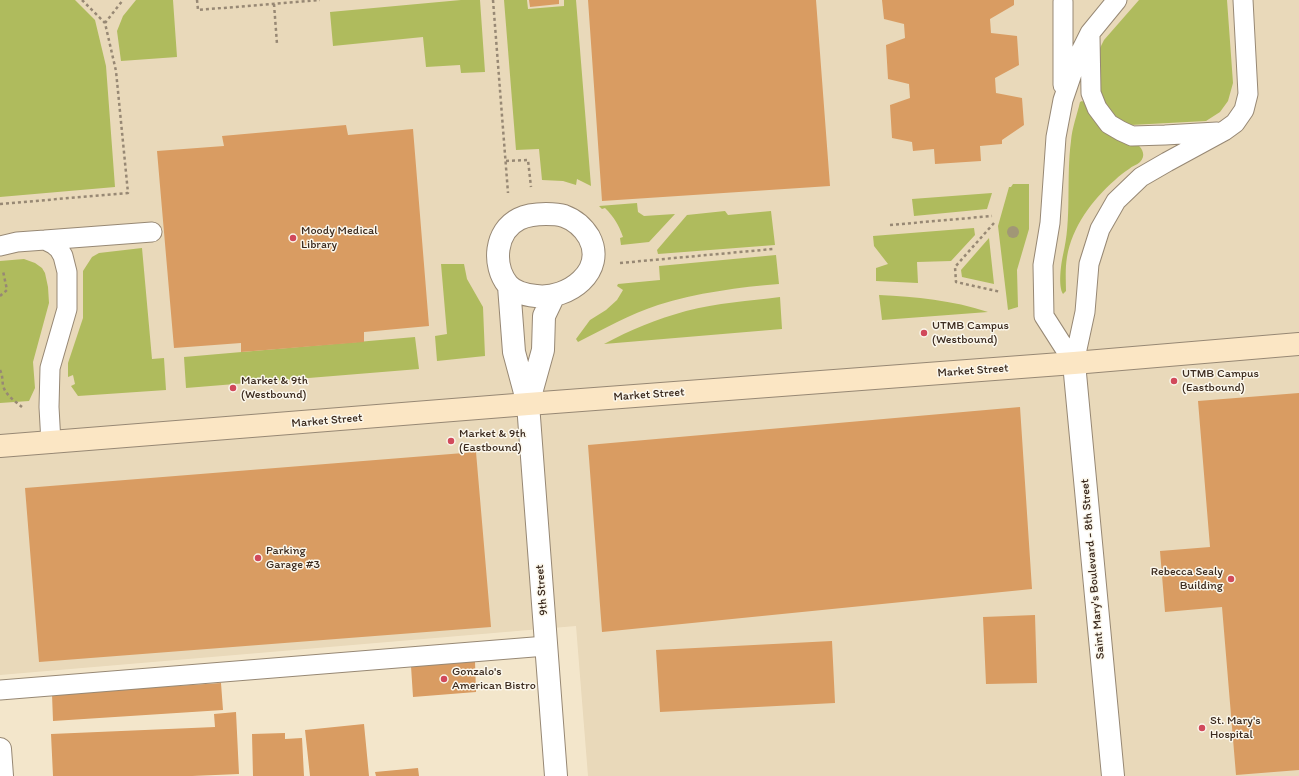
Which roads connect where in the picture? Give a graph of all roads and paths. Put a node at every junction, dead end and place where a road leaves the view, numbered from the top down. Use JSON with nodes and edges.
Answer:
{"nodes":[{"id":1,"x":82,"y":0,"type":"edge"},
{"id":2,"x":123,"y":0,"type":"edge"},
{"id":3,"x":198,"y":0,"type":"edge"},
{"id":4,"x":320,"y":0,"type":"edge"},
{"id":5,"x":493,"y":0,"type":"edge"},
{"id":6,"x":1117,"y":0,"type":"edge"},
{"id":7,"x":1242,"y":0,"type":"edge"},
{"id":8,"x":1063,"y":2,"type":"dead end"},
{"id":9,"x":274,"y":4,"type":"junction"},
{"id":10,"x":105,"y":23,"type":"junction"},
{"id":11,"x":1090,"y":33,"type":"junction"},
{"id":12,"x":277,"y":44,"type":"dead end"},
{"id":13,"x":1063,"y":100,"type":"junction"},
{"id":14,"x":1224,"y":131,"type":"junction"},
{"id":15,"x":506,"y":161,"type":"junction"},
{"id":16,"x":532,"y":190,"type":"dead end"},
{"id":17,"x":508,"y":197,"type":"dead end"},
{"id":18,"x":0,"y":204,"type":"edge"},
{"id":19,"x":992,"y":216,"type":"dead end"},
{"id":20,"x":994,"y":223,"type":"dead end"},
{"id":21,"x":890,"y":225,"type":"dead end"},
{"id":22,"x":152,"y":232,"type":"dead end"},
{"id":23,"x":45,"y":240,"type":"junction"},
{"id":24,"x":0,"y":246,"type":"edge"},
{"id":25,"x":773,"y":249,"type":"dead end"},
{"id":26,"x":618,"y":263,"type":"dead end"},
{"id":27,"x":3,"y":270,"type":"dead end"},
{"id":28,"x":509,"y":286,"type":"junction"},
{"id":29,"x":1001,"y":292,"type":"dead end"},
{"id":30,"x":554,"y":295,"type":"junction"},
{"id":31,"x":0,"y":296,"type":"edge"},
{"id":32,"x":1299,"y":344,"type":"edge"},
{"id":33,"x":1074,"y":363,"type":"junction"},
{"id":34,"x":0,"y":370,"type":"edge"},
{"id":35,"x":528,"y":404,"type":"junction"},
{"id":36,"x":23,"y":408,"type":"dead end"},
{"id":37,"x":51,"y":443,"type":"junction"},
{"id":38,"x":0,"y":446,"type":"edge"},
{"id":39,"x":546,"y":646,"type":"junction"},
{"id":40,"x":0,"y":690,"type":"edge"},
{"id":41,"x":0,"y":749,"type":"edge"},
{"id":42,"x":2,"y":776,"type":"edge"},
{"id":43,"x":556,"y":776,"type":"edge"},
{"id":44,"x":1113,"y":776,"type":"edge"}],
"edges":[{"from":1,"to":10,"type":"path"},
{"from":2,"to":10,"type":"path"},
{"from":3,"to":9,"type":"path"},
{"from":4,"to":9,"type":"path"},
{"from":5,"to":15,"type":"path"},
{"from":6,"to":11,"type":"lane"},
{"from":7,"to":14,"type":"lane"},
{"from":8,"to":13,"type":"lane"},
{"from":9,"to":12,"type":"path"},
{"from":10,"to":18,"type":"path"},
{"from":11,"to":13,"type":"lane"},
{"from":11,"to":14,"type":"lane"},
{"from":13,"to":33,"type":"lane"},
{"from":14,"to":33,"type":"lane"},
{"from":15,"to":16,"type":"path"},
{"from":15,"to":17,"type":"path"},
{"from":19,"to":21,"type":"path"},
{"from":20,"to":29,"type":"path"},
{"from":22,"to":23,"type":"lane"},
{"from":23,"to":24,"type":"lane"},
{"from":23,"to":37,"type":"lane"},
{"from":25,"to":26,"type":"path"},
{"from":27,"to":31,"type":"path"},
{"from":28,"to":30,"type":"street","name":"9th Street"},
{"from":28,"to":30,"type":"street","name":"9th Street"},
{"from":28,"to":35,"type":"street","name":"9th Street"},
{"from":30,"to":35,"type":"street","name":"9th Street"},
{"from":32,"to":33,"type":"main road","name":"Market Street"},
{"from":33,"to":35,"type":"main road","name":"Market Street"},
{"from":33,"to":44,"type":"street","name":"Saint Mary's Boulevard - 8th Street"},
{"from":34,"to":36,"type":"path"},
{"from":35,"to":37,"type":"main road","name":"Market Street"},
{"from":35,"to":39,"type":"street","name":"9th Street"},
{"from":37,"to":38,"type":"main road","name":"Market Street"},
{"from":39,"to":40,"type":"lane"},
{"from":39,"to":43,"type":"street","name":"9th Street"},
{"from":41,"to":42,"type":"street"}]}
